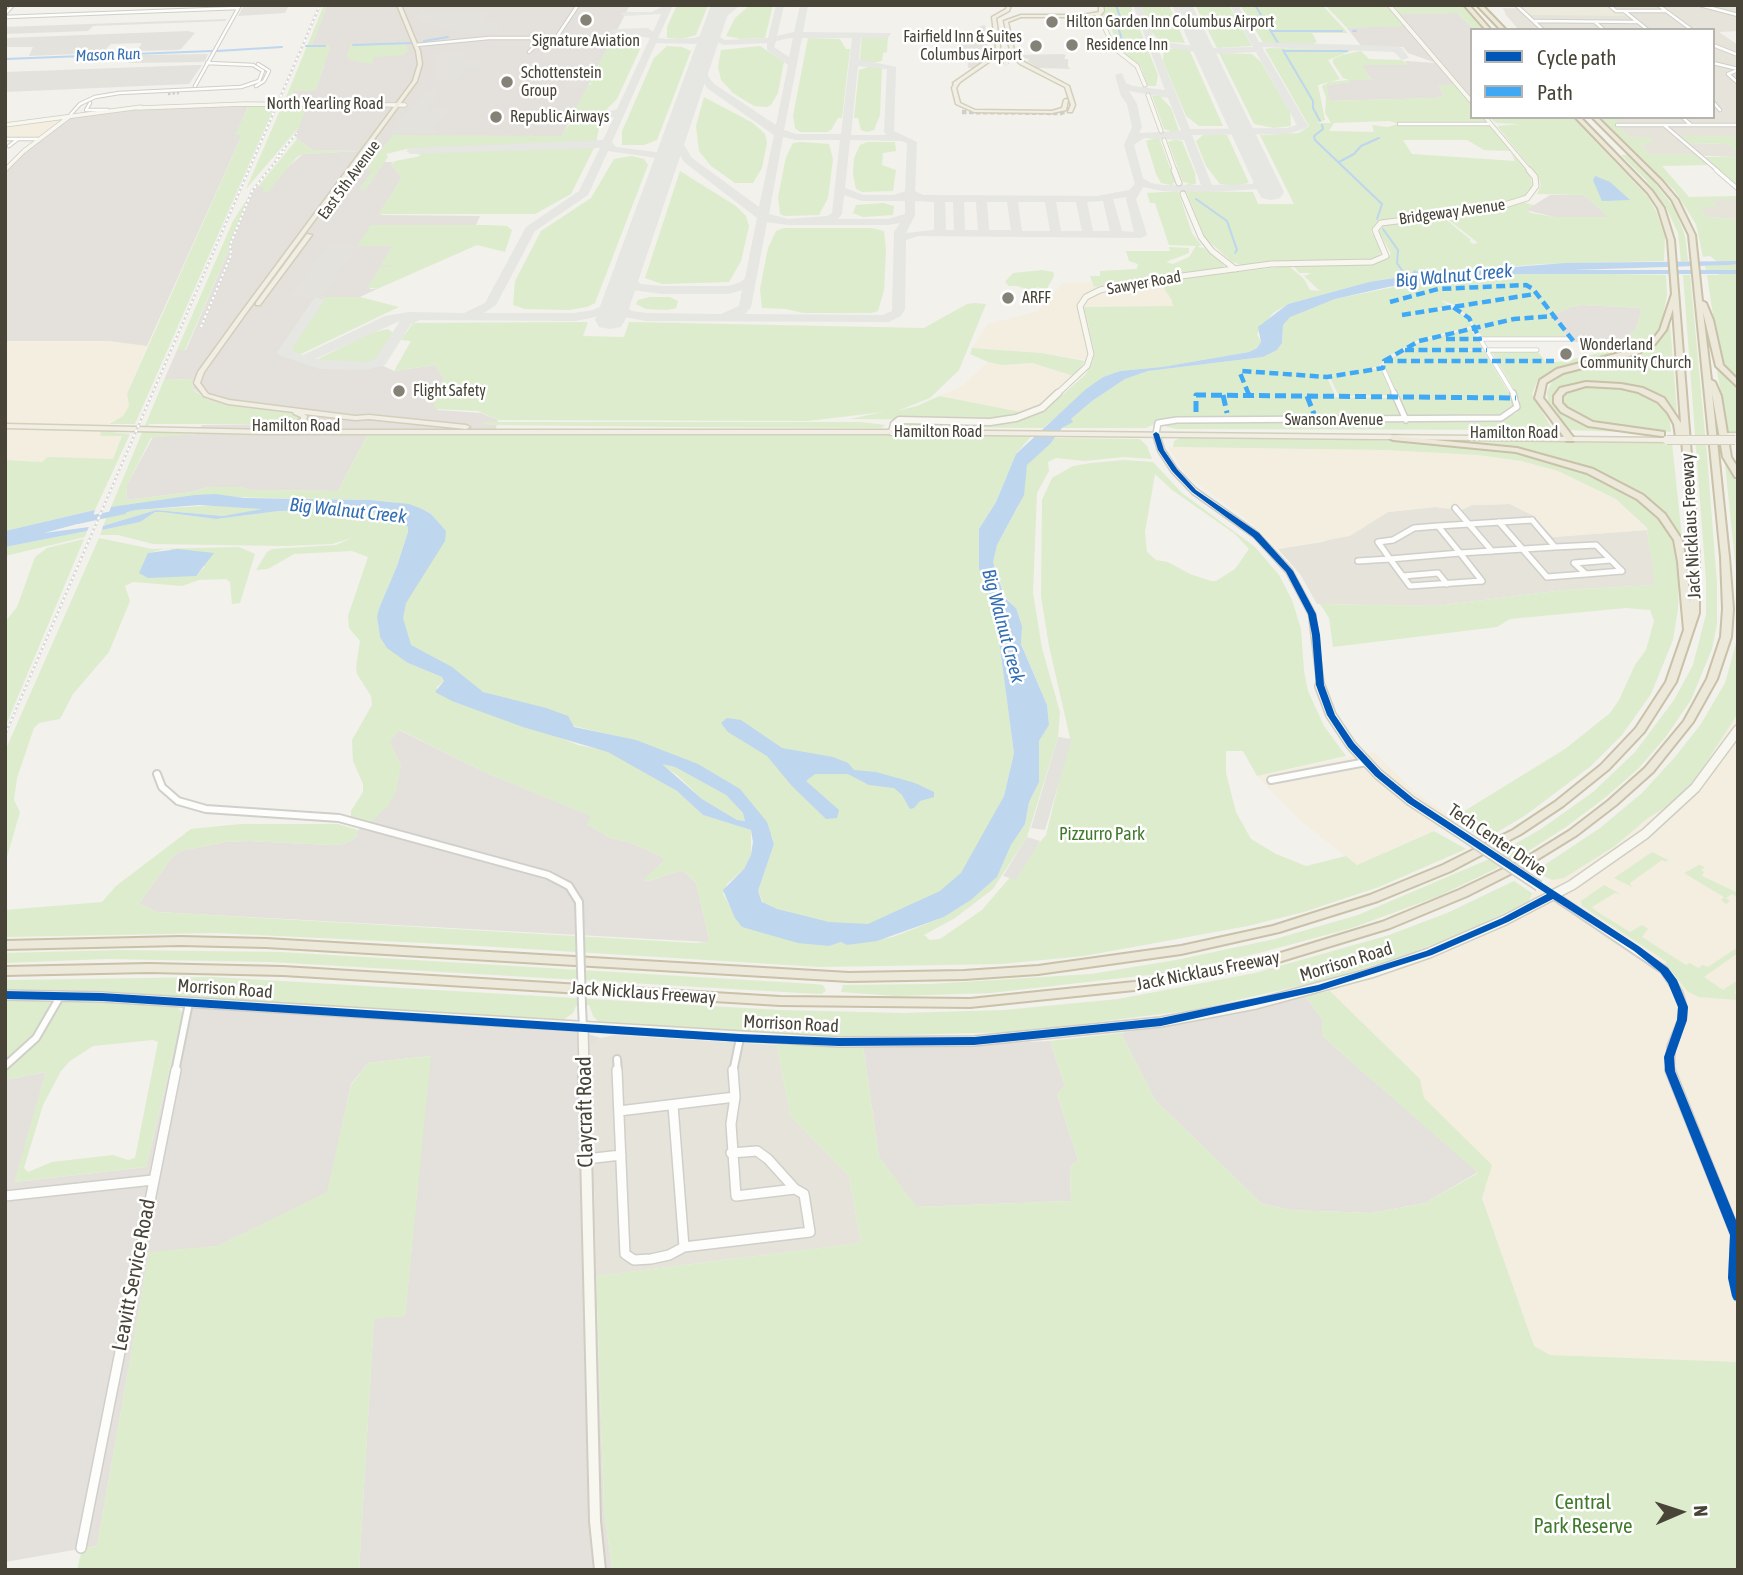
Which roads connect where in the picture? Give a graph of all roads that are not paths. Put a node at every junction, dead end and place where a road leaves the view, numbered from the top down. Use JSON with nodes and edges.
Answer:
{"nodes":[{"id":1,"x":13,"y":5,"type":"edge"},
{"id":2,"x":401,"y":5,"type":"edge"},
{"id":3,"x":578,"y":5,"type":"edge"},
{"id":4,"x":1009,"y":5,"type":"edge"},
{"id":5,"x":1101,"y":5,"type":"edge"},
{"id":6,"x":1389,"y":5,"type":"edge"},
{"id":7,"x":1466,"y":5,"type":"edge"},
{"id":8,"x":1479,"y":5,"type":"edge"},
{"id":9,"x":1488,"y":5,"type":"edge"},
{"id":10,"x":1516,"y":5,"type":"edge"},
{"id":11,"x":1609,"y":5,"type":"edge"},
{"id":12,"x":1658,"y":5,"type":"edge"},
{"id":13,"x":1700,"y":5,"type":"edge"},
{"id":14,"x":239,"y":7,"type":"edge"},
{"id":15,"x":1624,"y":11,"type":"junction"},
{"id":16,"x":1667,"y":11,"type":"junction"},
{"id":17,"x":1101,"y":13,"type":"junction"},
{"id":18,"x":5,"y":15,"type":"edge"},
{"id":19,"x":1738,"y":15,"type":"edge"},
{"id":20,"x":1071,"y":16,"type":"junction"},
{"id":21,"x":1535,"y":22,"type":"junction"},
{"id":22,"x":1595,"y":22,"type":"junction"},
{"id":23,"x":1638,"y":22,"type":"junction"},
{"id":24,"x":1103,"y":24,"type":"junction"},
{"id":25,"x":1487,"y":28,"type":"edge"},
{"id":26,"x":1503,"y":28,"type":"edge"},
{"id":27,"x":1504,"y":28,"type":"edge"},
{"id":28,"x":1541,"y":28,"type":"edge"},
{"id":29,"x":1602,"y":28,"type":"edge"},
{"id":30,"x":1646,"y":28,"type":"edge"},
{"id":31,"x":1689,"y":28,"type":"edge"},
{"id":32,"x":1008,"y":34,"type":"junction"},
{"id":33,"x":556,"y":38,"type":"junction"},
{"id":34,"x":610,"y":43,"type":"dead end"},
{"id":35,"x":418,"y":45,"type":"junction"},
{"id":36,"x":1715,"y":46,"type":"edge"},
{"id":37,"x":998,"y":51,"type":"junction"},
{"id":38,"x":530,"y":52,"type":"dead end"},
{"id":39,"x":1013,"y":55,"type":"junction"},
{"id":40,"x":1738,"y":55,"type":"edge"},
{"id":41,"x":1738,"y":62,"type":"edge"},
{"id":42,"x":207,"y":63,"type":"junction"},
{"id":43,"x":1006,"y":64,"type":"dead end"},
{"id":44,"x":1715,"y":64,"type":"edge"},
{"id":45,"x":1028,"y":66,"type":"junction"},
{"id":46,"x":1724,"y":66,"type":"junction"},
{"id":47,"x":982,"y":67,"type":"junction"},
{"id":48,"x":1738,"y":70,"type":"edge"},
{"id":49,"x":1052,"y":77,"type":"junction"},
{"id":50,"x":958,"y":80,"type":"junction"},
{"id":51,"x":1738,"y":83,"type":"edge"},
{"id":52,"x":1145,"y":85,"type":"dead end"},
{"id":53,"x":195,"y":86,"type":"dead end"},
{"id":54,"x":179,"y":93,"type":"tunnel mouth"},
{"id":55,"x":168,"y":94,"type":"tunnel mouth"},
{"id":56,"x":1148,"y":95,"type":"dead end"},
{"id":57,"x":1470,"y":100,"type":"edge"},
{"id":58,"x":90,"y":103,"type":"junction"},
{"id":59,"x":402,"y":105,"type":"junction"},
{"id":60,"x":114,"y":110,"type":"junction"},
{"id":61,"x":957,"y":110,"type":"dead end"},
{"id":62,"x":1070,"y":111,"type":"dead end"},
{"id":63,"x":71,"y":115,"type":"junction"},
{"id":64,"x":1487,"y":119,"type":"edge"},
{"id":65,"x":1579,"y":119,"type":"edge"},
{"id":66,"x":1596,"y":119,"type":"edge"},
{"id":67,"x":1684,"y":119,"type":"edge"},
{"id":68,"x":1399,"y":124,"type":"dead end"},
{"id":69,"x":1491,"y":124,"type":"junction"},
{"id":70,"x":5,"y":125,"type":"edge"},
{"id":71,"x":1617,"y":125,"type":"dead end"},
{"id":72,"x":1664,"y":125,"type":"junction"},
{"id":73,"x":1691,"y":125,"type":"junction"},
{"id":74,"x":1738,"y":125,"type":"edge"},
{"id":75,"x":1160,"y":131,"type":"dead end"},
{"id":76,"x":5,"y":139,"type":"edge"},
{"id":77,"x":18,"y":139,"type":"junction"},
{"id":78,"x":39,"y":139,"type":"junction"},
{"id":79,"x":1164,"y":140,"type":"dead end"},
{"id":80,"x":9,"y":146,"type":"dead end"},
{"id":81,"x":6,"y":168,"type":"edge"},
{"id":82,"x":1180,"y":184,"type":"dead end"},
{"id":83,"x":1738,"y":189,"type":"edge"},
{"id":84,"x":1183,"y":194,"type":"dead end"},
{"id":85,"x":1236,"y":269,"type":"junction"},
{"id":86,"x":1676,"y":293,"type":"junction"},
{"id":87,"x":1698,"y":293,"type":"junction"},
{"id":88,"x":1572,"y":339,"type":"dead end"},
{"id":89,"x":1487,"y":350,"type":"junction"},
{"id":90,"x":1537,"y":350,"type":"dead end"},
{"id":91,"x":1383,"y":368,"type":"dead end"},
{"id":92,"x":1707,"y":373,"type":"junction"},
{"id":93,"x":1738,"y":385,"type":"edge"},
{"id":94,"x":285,"y":409,"type":"junction"},
{"id":95,"x":1406,"y":420,"type":"junction"},
{"id":96,"x":356,"y":422,"type":"junction"},
{"id":97,"x":5,"y":424,"type":"edge"},
{"id":98,"x":270,"y":426,"type":"junction"},
{"id":99,"x":586,"y":430,"type":"junction"},
{"id":100,"x":350,"y":432,"type":"junction"},
{"id":101,"x":892,"y":432,"type":"junction"},
{"id":102,"x":1157,"y":434,"type":"junction"},
{"id":103,"x":1290,"y":435,"type":"junction"},
{"id":104,"x":1568,"y":436,"type":"junction"},
{"id":105,"x":1664,"y":437,"type":"junction"},
{"id":106,"x":1393,"y":438,"type":"junction"},
{"id":107,"x":1735,"y":438,"type":"edge"},
{"id":108,"x":1738,"y":475,"type":"edge"},
{"id":109,"x":1690,"y":496,"type":"junction"},
{"id":110,"x":1455,"y":508,"type":"dead end"},
{"id":111,"x":1499,"y":522,"type":"junction"},
{"id":112,"x":1469,"y":524,"type":"junction"},
{"id":113,"x":1438,"y":526,"type":"junction"},
{"id":114,"x":1555,"y":547,"type":"junction"},
{"id":115,"x":1523,"y":549,"type":"junction"},
{"id":116,"x":1492,"y":551,"type":"junction"},
{"id":117,"x":1460,"y":553,"type":"junction"},
{"id":118,"x":1390,"y":559,"type":"junction"},
{"id":119,"x":1611,"y":560,"type":"junction"},
{"id":120,"x":1358,"y":561,"type":"dead end"},
{"id":121,"x":1586,"y":574,"type":"junction"},
{"id":122,"x":1403,"y":576,"type":"junction"},
{"id":123,"x":1447,"y":584,"type":"junction"},
{"id":124,"x":1738,"y":608,"type":"edge"},
{"id":125,"x":1688,"y":632,"type":"junction"},
{"id":126,"x":1726,"y":637,"type":"junction"},
{"id":127,"x":1738,"y":730,"type":"edge"},
{"id":128,"x":1366,"y":762,"type":"junction"},
{"id":129,"x":157,"y":774,"type":"dead end"},
{"id":130,"x":1271,"y":780,"type":"dead end"},
{"id":131,"x":1553,"y":895,"type":"junction"},
{"id":132,"x":5,"y":945,"type":"edge"},
{"id":133,"x":5,"y":971,"type":"edge"},
{"id":134,"x":5,"y":995,"type":"edge"},
{"id":135,"x":61,"y":995,"type":"junction"},
{"id":136,"x":189,"y":1003,"type":"junction"},
{"id":137,"x":583,"y":1028,"type":"junction"},
{"id":138,"x":740,"y":1038,"type":"junction"},
{"id":139,"x":617,"y":1059,"type":"dead end"},
{"id":140,"x":5,"y":1066,"type":"edge"},
{"id":141,"x":735,"y":1097,"type":"junction"},
{"id":142,"x":673,"y":1105,"type":"junction"},
{"id":143,"x":619,"y":1111,"type":"junction"},
{"id":144,"x":731,"y":1153,"type":"junction"},
{"id":145,"x":621,"y":1155,"type":"junction"},
{"id":146,"x":586,"y":1159,"type":"junction"},
{"id":147,"x":153,"y":1180,"type":"junction"},
{"id":148,"x":796,"y":1189,"type":"junction"},
{"id":149,"x":5,"y":1196,"type":"edge"},
{"id":150,"x":684,"y":1247,"type":"junction"},
{"id":151,"x":1738,"y":1296,"type":"edge"},
{"id":152,"x":81,"y":1548,"type":"dead end"},
{"id":153,"x":600,"y":1570,"type":"edge"}],
"edges":[{"from":1,"to":18,"type":"street"},
{"from":2,"to":35,"type":"main road","name":"East 5th Avenue"},
{"from":3,"to":33,"type":"street"},
{"from":4,"to":37,"type":"main road"},
{"from":5,"to":17,"type":"main road"},
{"from":6,"to":57,"type":"street"},
{"from":7,"to":25,"type":"highway"},
{"from":8,"to":26,"type":"highway"},
{"from":9,"to":27,"type":"highway"},
{"from":10,"to":21,"type":"street"},
{"from":11,"to":15,"type":"street"},
{"from":12,"to":16,"type":"street"},
{"from":13,"to":19,"type":"street"},
{"from":14,"to":18,"type":"street"},
{"from":14,"to":42,"type":"street"},
{"from":15,"to":16,"type":"street"},
{"from":15,"to":23,"type":"street"},
{"from":16,"to":31,"type":"street"},
{"from":17,"to":20,"type":"main road"},
{"from":17,"to":24,"type":"main road"},
{"from":20,"to":24,"type":"main road"},
{"from":20,"to":32,"type":"main road"},
{"from":21,"to":22,"type":"street"},
{"from":21,"to":28,"type":"street"},
{"from":22,"to":23,"type":"street"},
{"from":22,"to":29,"type":"street"},
{"from":23,"to":30,"type":"street"},
{"from":24,"to":52,"type":"street"},
{"from":32,"to":39,"type":"main road"},
{"from":32,"to":43,"type":"main road","bridge":true},
{"from":33,"to":34,"type":"street"},
{"from":33,"to":35,"type":"street"},
{"from":33,"to":38,"type":"street"},
{"from":35,"to":59,"type":"main road","name":"East 5th Avenue"},
{"from":36,"to":40,"type":"street"},
{"from":37,"to":39,"type":"main road"},
{"from":37,"to":47,"type":"main road"},
{"from":39,"to":45,"type":"main road"},
{"from":41,"to":46,"type":"street"},
{"from":42,"to":53,"type":"street"},
{"from":42,"to":54,"type":"street"},
{"from":42,"to":63,"type":"street"},
{"from":44,"to":46,"type":"street"},
{"from":45,"to":47,"type":"main road"},
{"from":45,"to":49,"type":"main road"},
{"from":46,"to":48,"type":"street"},
{"from":47,"to":50,"type":"main road"},
{"from":48,"to":51,"type":"street"},
{"from":49,"to":50,"type":"main road"},
{"from":49,"to":62,"type":"main road"},
{"from":50,"to":61,"type":"main road"},
{"from":55,"to":58,"type":"street"},
{"from":56,"to":75,"type":"street"},
{"from":58,"to":60,"type":"street"},
{"from":58,"to":63,"type":"street"},
{"from":59,"to":60,"type":"street","name":"North Yearling Road"},
{"from":59,"to":94,"type":"main road","name":"East 5th Avenue"},
{"from":60,"to":63,"type":"street","name":"North Yearling Road"},
{"from":63,"to":70,"type":"street","name":"North Yearling Road"},
{"from":63,"to":78,"type":"street"},
{"from":64,"to":69,"type":"street","name":"Bridgeway Avenue"},
{"from":65,"to":86,"type":"highway","name":"Jack Nicklaus Freeway"},
{"from":66,"to":87,"type":"highway","name":"Jack Nicklaus Freeway"},
{"from":67,"to":73,"type":"street"},
{"from":68,"to":69,"type":"street"},
{"from":69,"to":85,"type":"street","name":"Bridgeway Avenue"},
{"from":71,"to":72,"type":"street"},
{"from":72,"to":73,"type":"street"},
{"from":72,"to":83,"type":"street"},
{"from":73,"to":74,"type":"street"},
{"from":76,"to":77,"type":"street"},
{"from":77,"to":78,"type":"street"},
{"from":77,"to":80,"type":"street"},
{"from":78,"to":81,"type":"street"},
{"from":79,"to":82,"type":"street"},
{"from":84,"to":85,"type":"street"},
{"from":85,"to":101,"type":"street","name":"Sawyer Road"},
{"from":86,"to":104,"type":"highway"},
{"from":86,"to":109,"type":"highway","name":"Jack Nicklaus Freeway"},
{"from":87,"to":92,"type":"highway","name":"Jack Nicklaus Freeway"},
{"from":87,"to":93,"type":"highway"},
{"from":88,"to":89,"type":"street"},
{"from":89,"to":90,"type":"street"},
{"from":89,"to":95,"type":"street","name":"Swanson Avenue"},
{"from":91,"to":95,"type":"street"},
{"from":92,"to":108,"type":"highway"},
{"from":92,"to":126,"type":"highway","name":"Jack Nicklaus Freeway"},
{"from":94,"to":96,"type":"main road","name":"East 5th Avenue"},
{"from":94,"to":98,"type":"main road"},
{"from":95,"to":102,"type":"street","name":"Swanson Avenue"},
{"from":96,"to":98,"type":"main road","name":"Hamilton Road"},
{"from":96,"to":99,"type":"main road","name":"Hamilton Road"},
{"from":96,"to":100,"type":"main road"},
{"from":97,"to":98,"type":"main road","name":"Hamilton Road"},
{"from":97,"to":100,"type":"main road","name":"Hamilton Road"},
{"from":99,"to":100,"type":"main road","name":"Hamilton Road"},
{"from":99,"to":101,"type":"main road","name":"Hamilton Road"},
{"from":101,"to":102,"type":"main road","name":"Hamilton Road"},
{"from":102,"to":103,"type":"main road","name":"Hamilton Road"},
{"from":102,"to":128,"type":"street","name":"Tech Center Drive"},
{"from":103,"to":104,"type":"main road","name":"Hamilton Road"},
{"from":103,"to":106,"type":"main road","name":"Hamilton Road"},
{"from":104,"to":105,"type":"main road","name":"Hamilton Road"},
{"from":104,"to":106,"type":"main road","name":"Hamilton Road"},
{"from":105,"to":107,"type":"main road","name":"Hamilton Road","bridge":true},
{"from":105,"to":109,"type":"highway"},
{"from":106,"to":125,"type":"highway"},
{"from":109,"to":125,"type":"highway","name":"Jack Nicklaus Freeway"},
{"from":110,"to":112,"type":"street"},
{"from":111,"to":112,"type":"street"},
{"from":111,"to":114,"type":"street"},
{"from":111,"to":115,"type":"street"},
{"from":112,"to":113,"type":"street"},
{"from":112,"to":116,"type":"street"},
{"from":113,"to":117,"type":"street"},
{"from":113,"to":118,"type":"street"},
{"from":114,"to":115,"type":"street"},
{"from":114,"to":119,"type":"street"},
{"from":115,"to":116,"type":"street"},
{"from":115,"to":121,"type":"street"},
{"from":116,"to":117,"type":"street"},
{"from":117,"to":118,"type":"street"},
{"from":117,"to":123,"type":"street"},
{"from":118,"to":120,"type":"street"},
{"from":118,"to":122,"type":"street"},
{"from":119,"to":121,"type":"street"},
{"from":119,"to":121,"type":"street"},
{"from":122,"to":123,"type":"street"},
{"from":122,"to":123,"type":"street"},
{"from":124,"to":126,"type":"highway"},
{"from":125,"to":132,"type":"highway","name":"Jack Nicklaus Freeway"},
{"from":126,"to":133,"type":"highway","name":"Jack Nicklaus Freeway"},
{"from":127,"to":131,"type":"street","name":"Morrison Road"},
{"from":128,"to":130,"type":"street"},
{"from":128,"to":131,"type":"street","name":"Tech Center Drive","bridge":true},
{"from":129,"to":137,"type":"street","name":"Claycraft Road","bridge":true},
{"from":131,"to":138,"type":"street","name":"Morrison Road"},
{"from":131,"to":151,"type":"street","name":"Tech Center Drive"},
{"from":134,"to":135,"type":"street","name":"Morrison Road"},
{"from":135,"to":136,"type":"street","name":"Morrison Road"},
{"from":135,"to":140,"type":"street"},
{"from":136,"to":137,"type":"street","name":"Morrison Road"},
{"from":136,"to":147,"type":"street","name":"Leavitt Service Road"},
{"from":137,"to":138,"type":"street","name":"Morrison Road"},
{"from":137,"to":146,"type":"street","name":"Claycraft Road"},
{"from":138,"to":141,"type":"street"},
{"from":139,"to":143,"type":"street"},
{"from":141,"to":142,"type":"street"},
{"from":141,"to":144,"type":"street"},
{"from":142,"to":143,"type":"street"},
{"from":142,"to":150,"type":"street"},
{"from":143,"to":145,"type":"street"},
{"from":144,"to":148,"type":"street"},
{"from":144,"to":148,"type":"street"},
{"from":145,"to":146,"type":"street"},
{"from":145,"to":150,"type":"street"},
{"from":146,"to":153,"type":"street","name":"Claycraft Road"},
{"from":147,"to":149,"type":"street"},
{"from":147,"to":152,"type":"street","name":"Leavitt Service Road"},
{"from":148,"to":150,"type":"street"}]}
